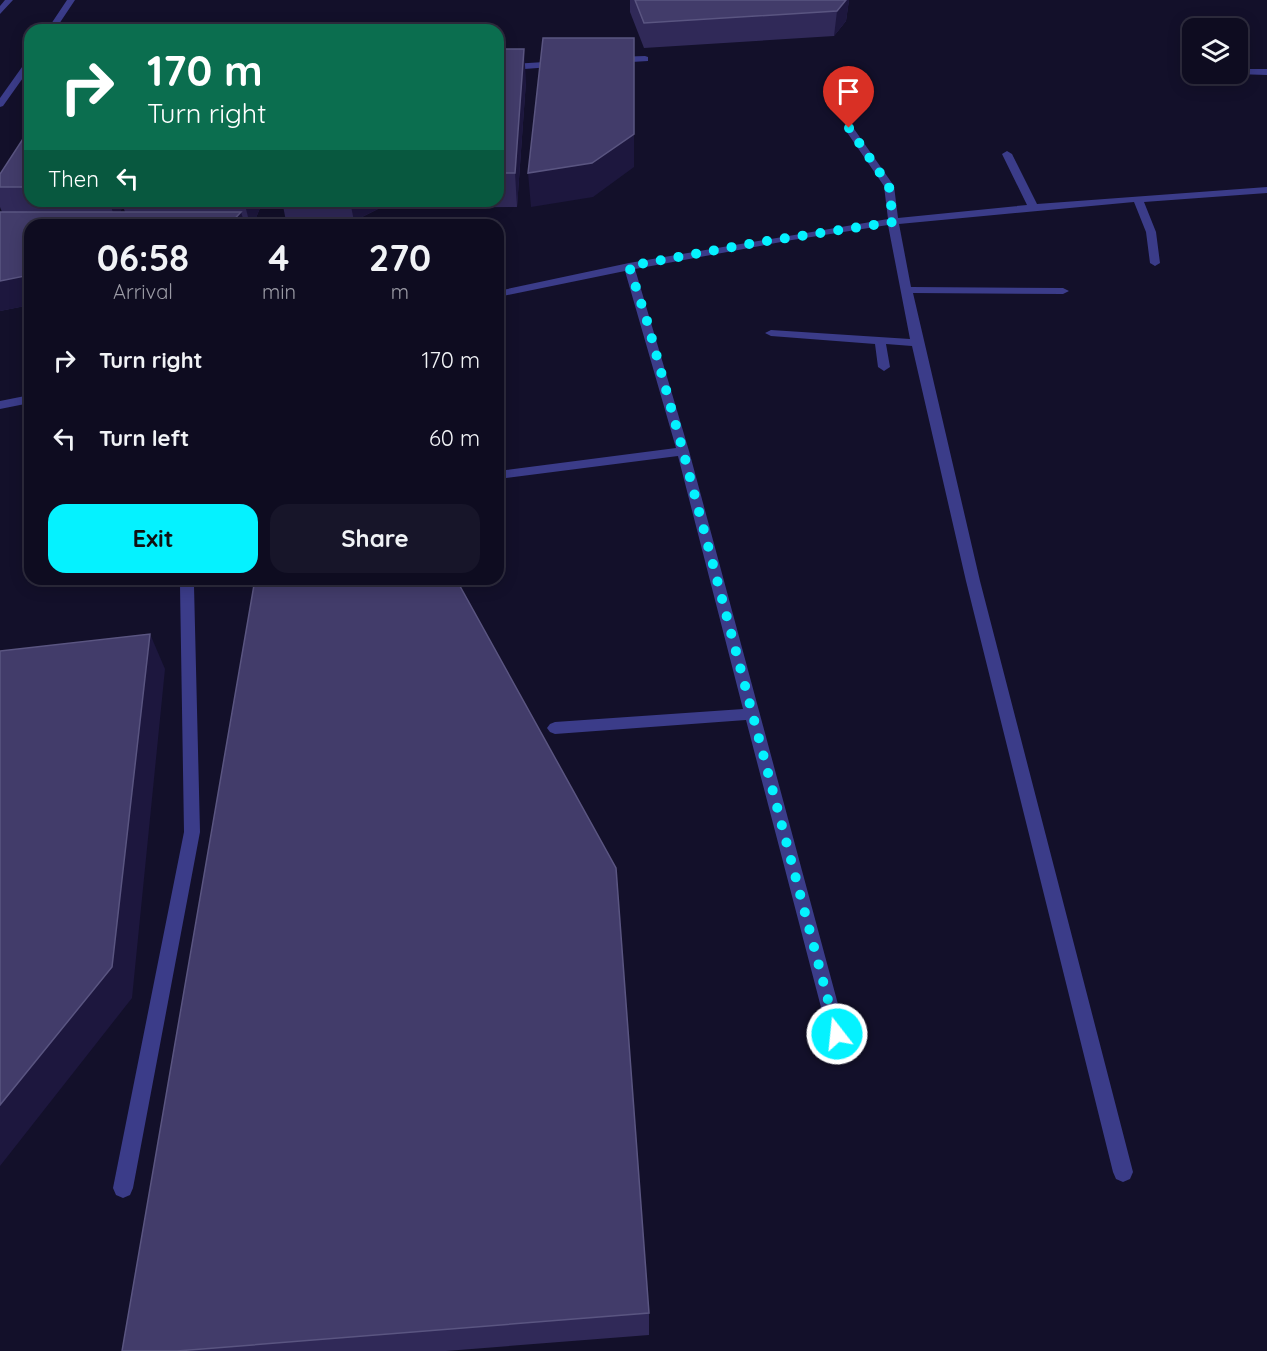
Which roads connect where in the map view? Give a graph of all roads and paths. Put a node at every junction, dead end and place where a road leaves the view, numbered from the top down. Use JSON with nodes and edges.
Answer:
{"nodes":[{"id":1,"x":9,"y":0,"type":"edge"},
{"id":2,"x":71,"y":0,"type":"edge"},
{"id":3,"x":0,"y":12,"type":"edge"},
{"id":4,"x":55,"y":24,"type":"edge"},
{"id":5,"x":645,"y":58,"type":"dead end"},
{"id":6,"x":599,"y":61,"type":"edge"},
{"id":7,"x":566,"y":63,"type":"edge"},
{"id":8,"x":504,"y":68,"type":"edge"},
{"id":9,"x":24,"y":72,"type":"edge"},
{"id":10,"x":1248,"y":72,"type":"edge"},
{"id":11,"x":1267,"y":72,"type":"edge"},
{"id":12,"x":0,"y":104,"type":"edge"},
{"id":13,"x":849,"y":128,"type":"dead end"},
{"id":14,"x":1007,"y":154,"type":"dead end"},
{"id":15,"x":1267,"y":190,"type":"edge"},
{"id":16,"x":1138,"y":199,"type":"junction"},
{"id":17,"x":1034,"y":208,"type":"junction"},
{"id":18,"x":893,"y":222,"type":"junction"},
{"id":19,"x":1155,"y":263,"type":"dead end"},
{"id":20,"x":629,"y":266,"type":"junction"},
{"id":21,"x":907,"y":290,"type":"junction"},
{"id":22,"x":1063,"y":291,"type":"dead end"},
{"id":23,"x":504,"y":293,"type":"edge"},
{"id":24,"x":771,"y":333,"type":"dead end"},
{"id":25,"x":880,"y":339,"type":"junction"},
{"id":26,"x":917,"y":343,"type":"junction"},
{"id":27,"x":884,"y":368,"type":"dead end"},
{"id":28,"x":24,"y":400,"type":"edge"},
{"id":29,"x":0,"y":405,"type":"edge"},
{"id":30,"x":683,"y":451,"type":"junction"},
{"id":31,"x":504,"y":474,"type":"edge"},
{"id":32,"x":187,"y":585,"type":"edge"},
{"id":33,"x":751,"y":714,"type":"junction"},
{"id":34,"x":555,"y":728,"type":"dead end"},
{"id":35,"x":837,"y":1034,"type":"dead end"},
{"id":36,"x":1123,"y":1172,"type":"dead end"},
{"id":37,"x":123,"y":1188,"type":"dead end"}],
"edges":[{"from":1,"to":3,"type":"street"},
{"from":2,"to":4,"type":"street"},
{"from":5,"to":6,"type":"street"},
{"from":7,"to":8,"type":"street"},
{"from":9,"to":12,"type":"street"},
{"from":10,"to":11,"type":"street"},
{"from":13,"to":18,"type":"street"},
{"from":14,"to":17,"type":"street"},
{"from":15,"to":16,"type":"street"},
{"from":16,"to":17,"type":"street"},
{"from":16,"to":19,"type":"street"},
{"from":17,"to":18,"type":"street"},
{"from":18,"to":20,"type":"street"},
{"from":18,"to":21,"type":"street"},
{"from":20,"to":23,"type":"street"},
{"from":20,"to":30,"type":"street"},
{"from":21,"to":22,"type":"street"},
{"from":21,"to":26,"type":"street"},
{"from":24,"to":25,"type":"street"},
{"from":25,"to":26,"type":"street"},
{"from":25,"to":27,"type":"street"},
{"from":26,"to":36,"type":"street"},
{"from":28,"to":29,"type":"street"},
{"from":30,"to":31,"type":"street"},
{"from":30,"to":33,"type":"street"},
{"from":32,"to":37,"type":"street"},
{"from":33,"to":34,"type":"street"},
{"from":33,"to":35,"type":"street"}]}
